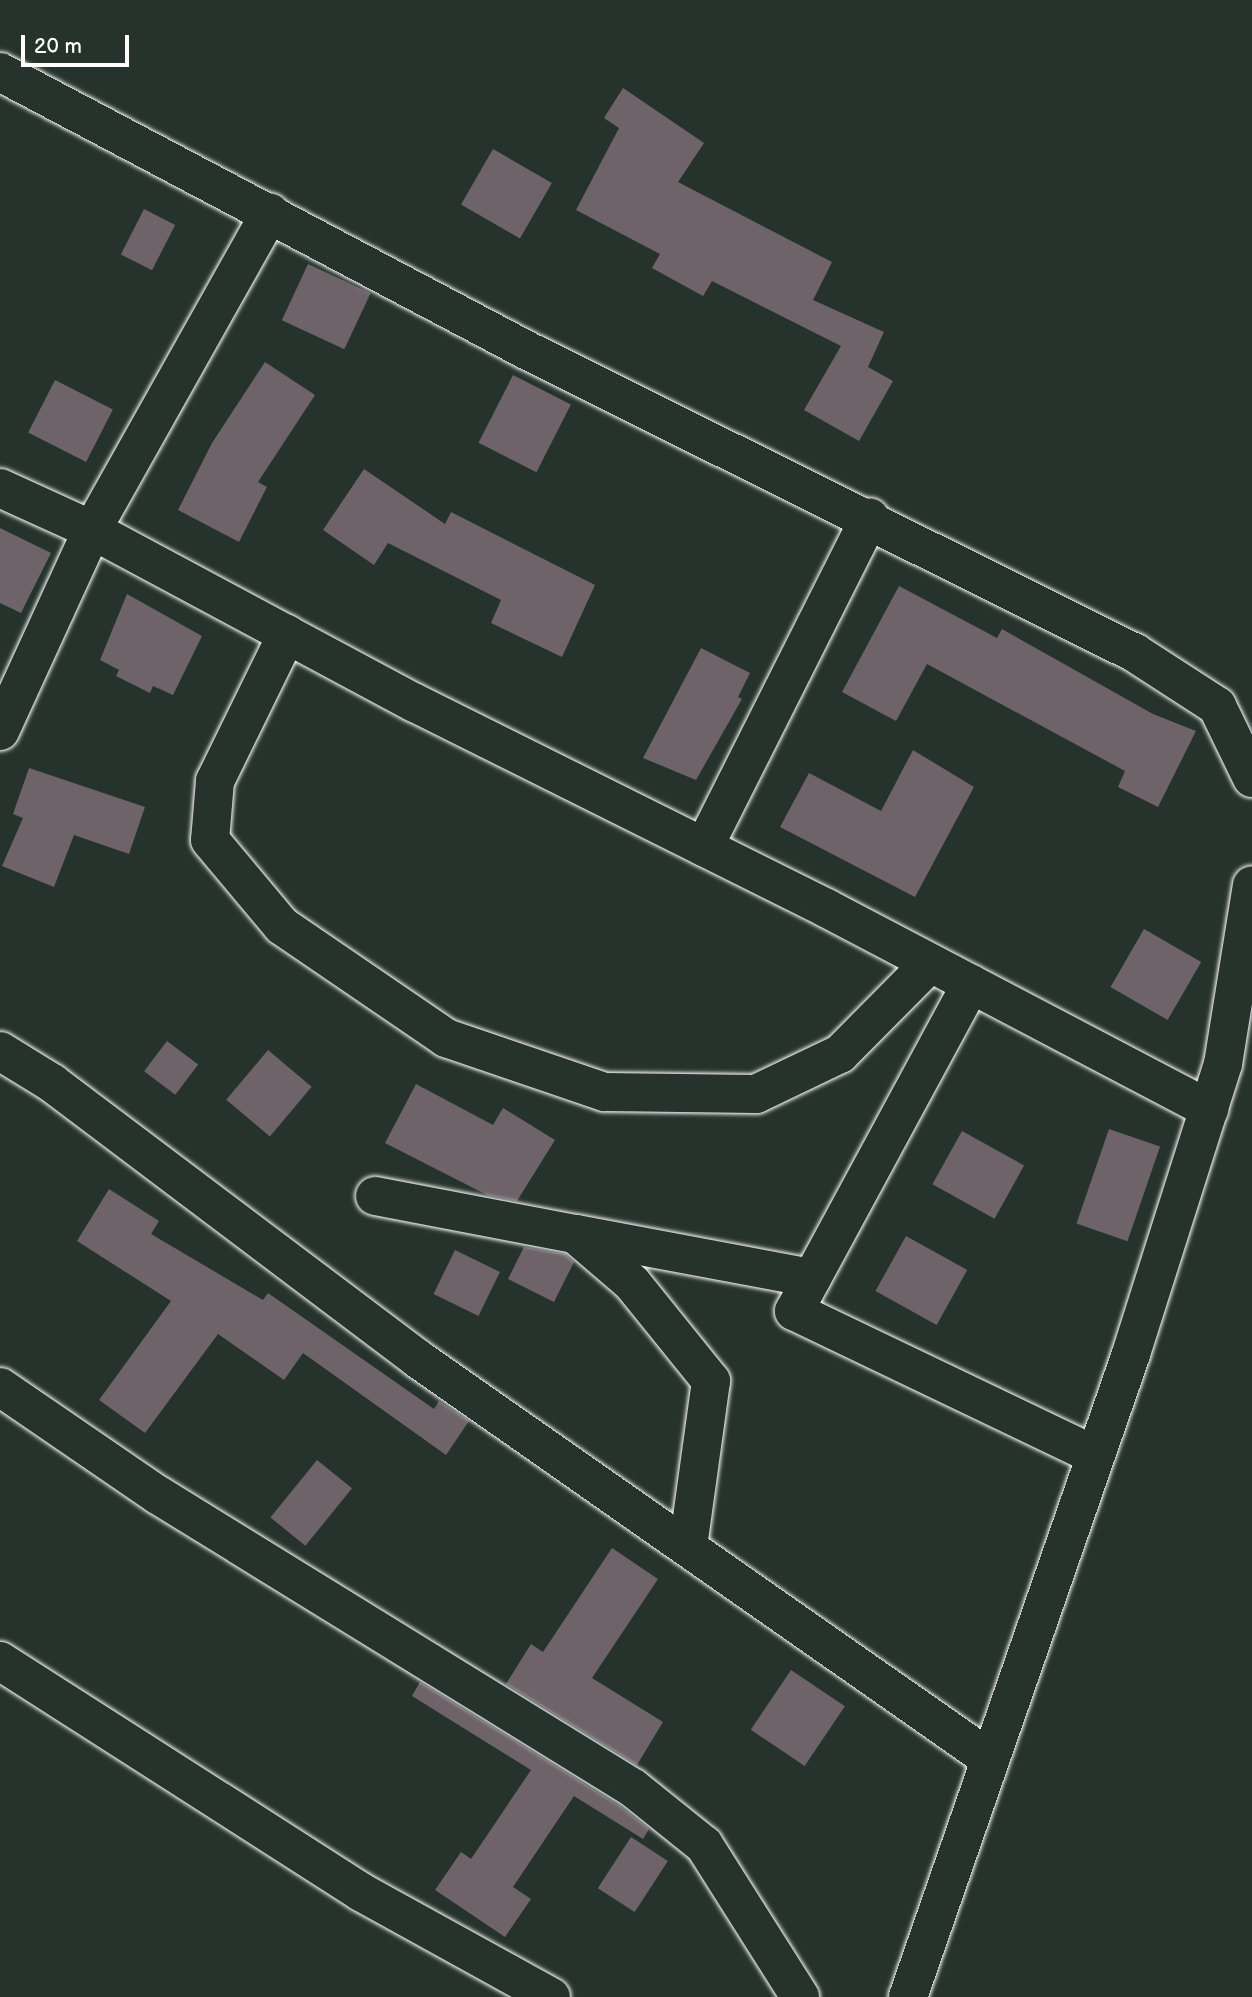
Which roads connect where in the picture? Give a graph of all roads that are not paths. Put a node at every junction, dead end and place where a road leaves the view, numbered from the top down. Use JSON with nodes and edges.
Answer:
{"nodes":[{"id":1,"x":0,"y":72,"type":"edge"},
{"id":2,"x":270,"y":213,"type":"junction"},
{"id":3,"x":0,"y":488,"type":"edge"},
{"id":4,"x":870,"y":517,"type":"junction"},
{"id":5,"x":92,"y":530,"type":"junction"},
{"id":6,"x":287,"y":634,"type":"junction"},
{"id":7,"x":0,"y":730,"type":"edge"},
{"id":8,"x":1252,"y":778,"type":"edge"},
{"id":9,"x":704,"y":847,"type":"junction"},
{"id":10,"x":1252,"y":885,"type":"edge"},
{"id":11,"x":930,"y":963,"type":"junction"},
{"id":12,"x":971,"y":984,"type":"junction"},
{"id":13,"x":0,"y":1051,"type":"edge"},
{"id":14,"x":1209,"y":1109,"type":"junction"},
{"id":15,"x":375,"y":1196,"type":"dead end"},
{"id":16,"x":575,"y":1234,"type":"junction"},
{"id":17,"x":812,"y":1278,"type":"junction"},
{"id":18,"x":0,"y":1387,"type":"edge"},
{"id":19,"x":1096,"y":1455,"type":"junction"},
{"id":20,"x":688,"y":1546,"type":"junction"},
{"id":21,"x":0,"y":1661,"type":"edge"},
{"id":22,"x":990,"y":1759,"type":"junction"},
{"id":23,"x":551,"y":1997,"type":"edge"},
{"id":24,"x":800,"y":1997,"type":"edge"},
{"id":25,"x":908,"y":1997,"type":"edge"}],
"edges":[{"from":1,"to":2,"type":"street"},
{"from":2,"to":4,"type":"street"},
{"from":2,"to":5,"type":"street"},
{"from":3,"to":5,"type":"street"},
{"from":4,"to":8,"type":"street"},
{"from":4,"to":9,"type":"street"},
{"from":5,"to":6,"type":"street"},
{"from":5,"to":7,"type":"street"},
{"from":6,"to":9,"type":"street"},
{"from":6,"to":11,"type":"street"},
{"from":9,"to":11,"type":"street"},
{"from":10,"to":14,"type":"street"},
{"from":11,"to":12,"type":"street"},
{"from":12,"to":14,"type":"street"},
{"from":12,"to":17,"type":"street"},
{"from":13,"to":20,"type":"street"},
{"from":14,"to":19,"type":"street"},
{"from":15,"to":16,"type":"street"},
{"from":16,"to":17,"type":"street"},
{"from":16,"to":20,"type":"street"},
{"from":17,"to":19,"type":"street"},
{"from":18,"to":24,"type":"street"},
{"from":19,"to":22,"type":"street"},
{"from":20,"to":22,"type":"street"},
{"from":21,"to":23,"type":"street"},
{"from":22,"to":25,"type":"street"}]}
